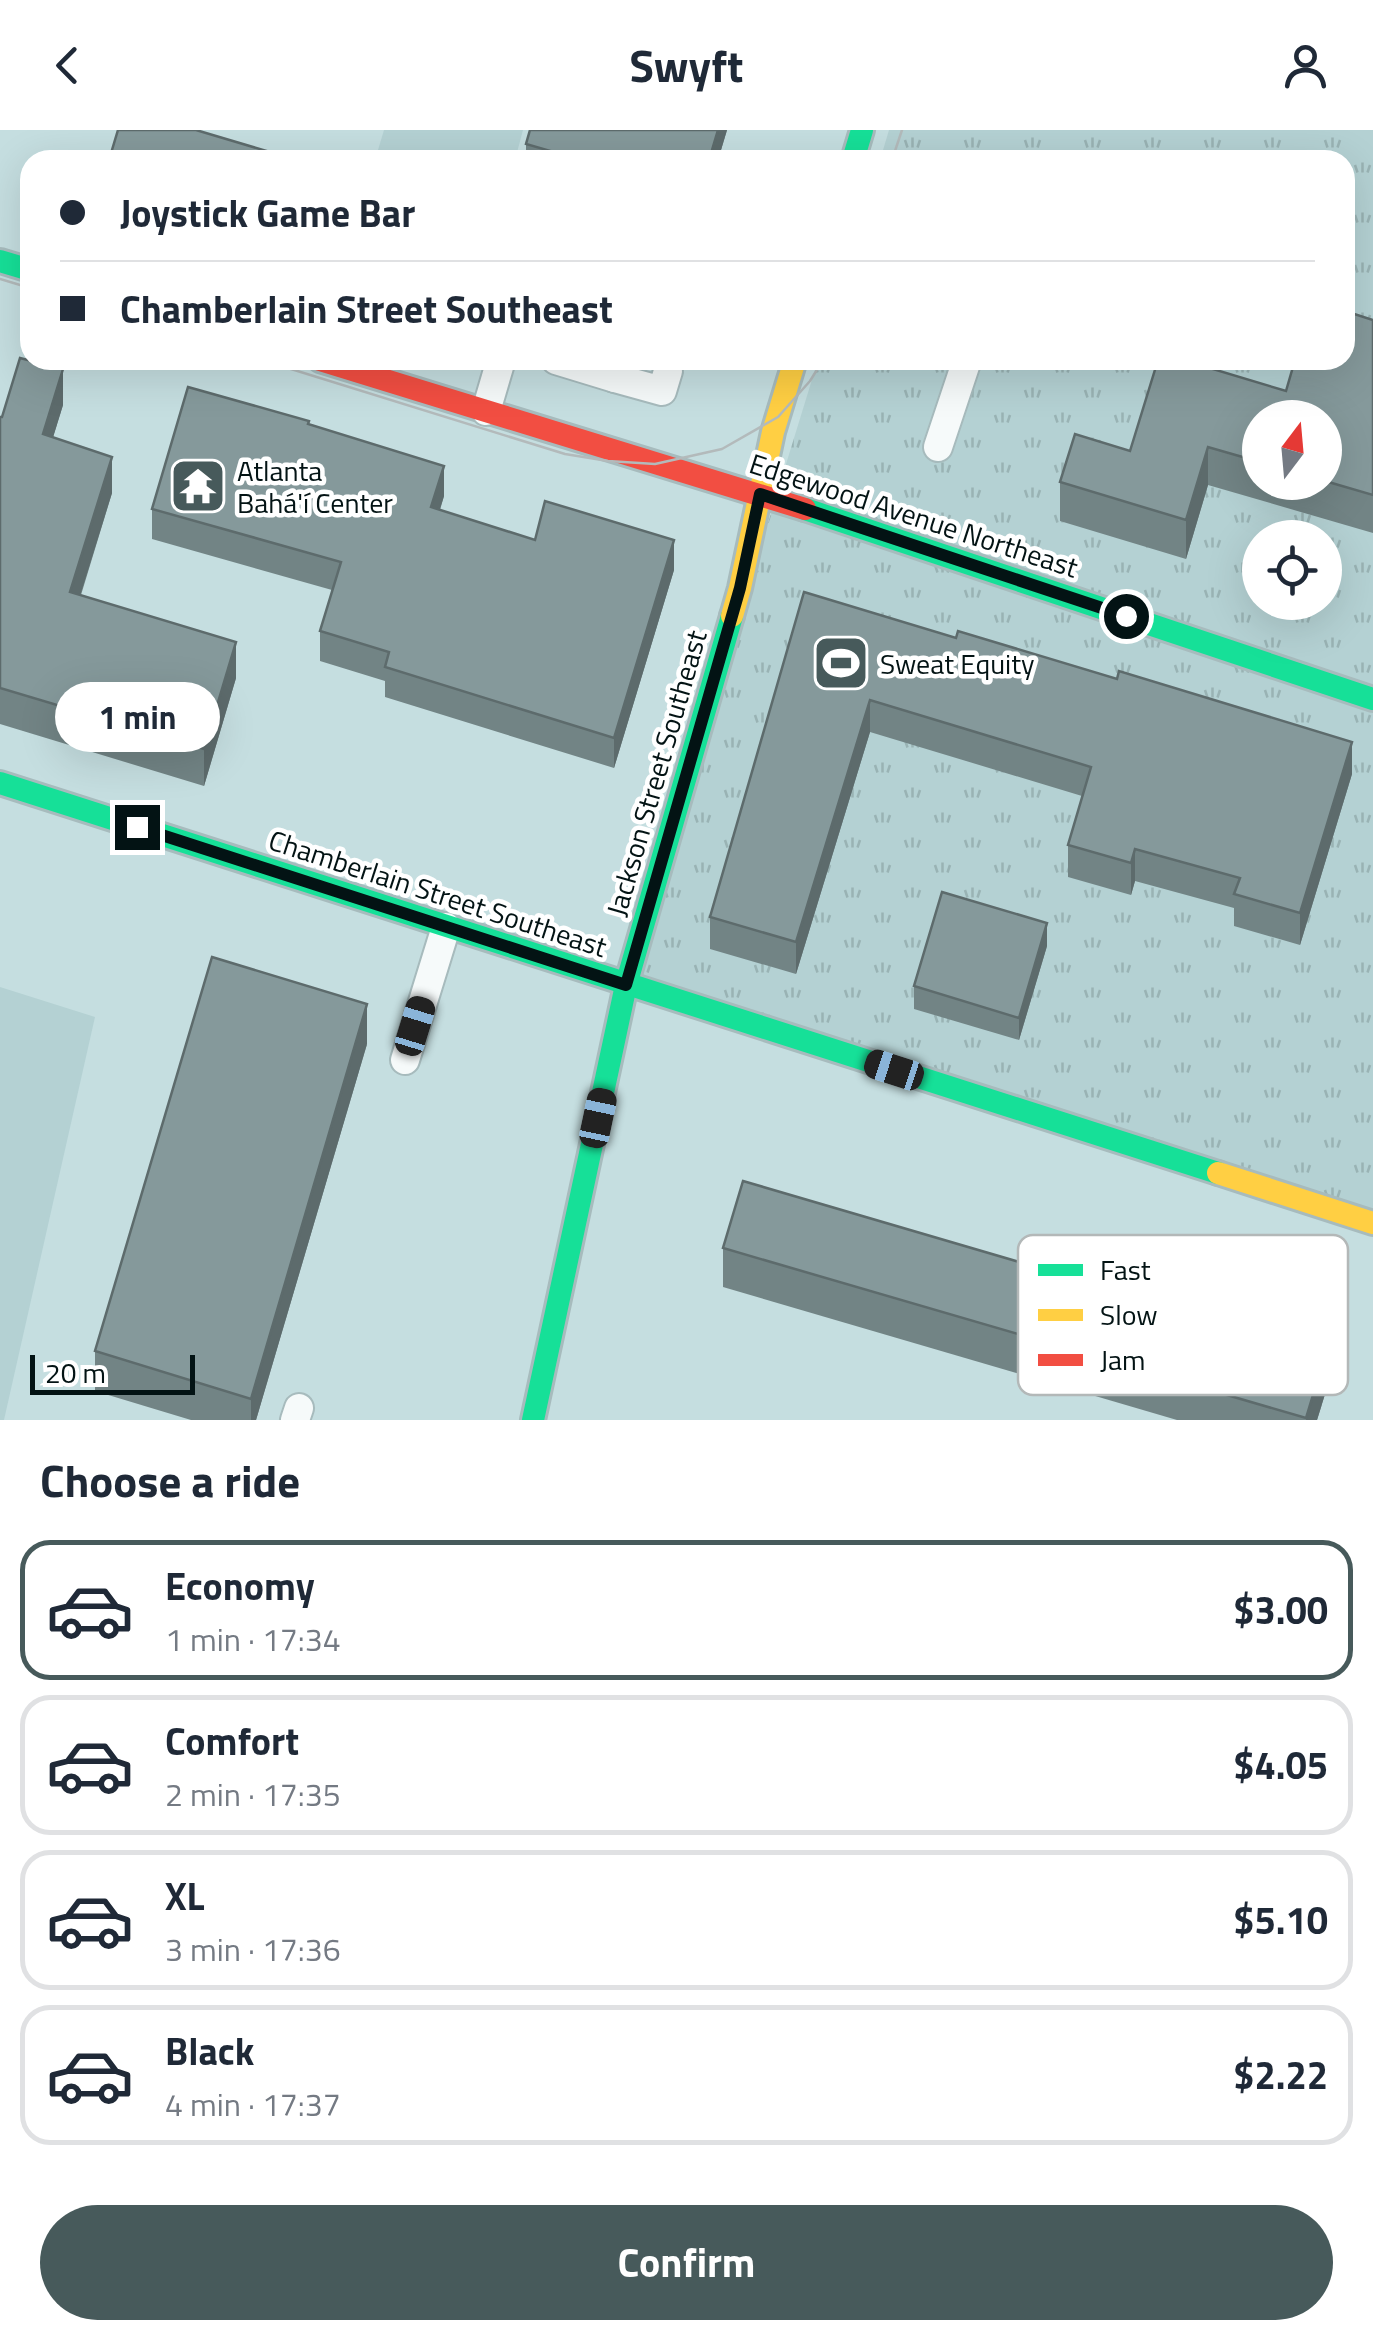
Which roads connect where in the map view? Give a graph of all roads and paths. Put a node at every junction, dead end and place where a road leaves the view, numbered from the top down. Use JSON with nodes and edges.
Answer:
{"nodes":[{"id":1,"x":353,"y":370,"type":"edge"},
{"id":2,"x":499,"y":370,"type":"edge"},
{"id":3,"x":620,"y":370,"type":"edge"},
{"id":4,"x":791,"y":370,"type":"edge"},
{"id":5,"x":964,"y":370,"type":"edge"},
{"id":6,"x":668,"y":371,"type":"dead end"},
{"id":7,"x":486,"y":411,"type":"junction"},
{"id":8,"x":938,"y":448,"type":"dead end"},
{"id":9,"x":760,"y":494,"type":"junction"},
{"id":10,"x":1373,"y":699,"type":"edge"},
{"id":11,"x":0,"y":783,"type":"edge"},
{"id":12,"x":446,"y":926,"type":"junction"},
{"id":13,"x":626,"y":985,"type":"junction"},
{"id":14,"x":405,"y":1060,"type":"dead end"},
{"id":15,"x":1373,"y":1222,"type":"edge"},
{"id":16,"x":533,"y":1420,"type":"edge"}],
"edges":[{"from":1,"to":7,"type":"street","name":"Edgewood Avenue Northeast"},
{"from":2,"to":7,"type":"lane"},
{"from":3,"to":6,"type":"lane"},
{"from":4,"to":9,"type":"street","name":"Jackson Street Southeast"},
{"from":5,"to":8,"type":"lane"},
{"from":7,"to":9,"type":"street","name":"Edgewood Avenue Northeast"},
{"from":9,"to":10,"type":"street","name":"Edgewood Avenue Northeast"},
{"from":9,"to":13,"type":"street","name":"Jackson Street Southeast"},
{"from":11,"to":12,"type":"street","name":"Chamberlain Street Southeast"},
{"from":12,"to":13,"type":"street","name":"Chamberlain Street Southeast"},
{"from":12,"to":14,"type":"lane"},
{"from":13,"to":15,"type":"street","name":"Chamberlain Street Southeast"},
{"from":13,"to":16,"type":"street","name":"Jackson Street Southeast"}]}
